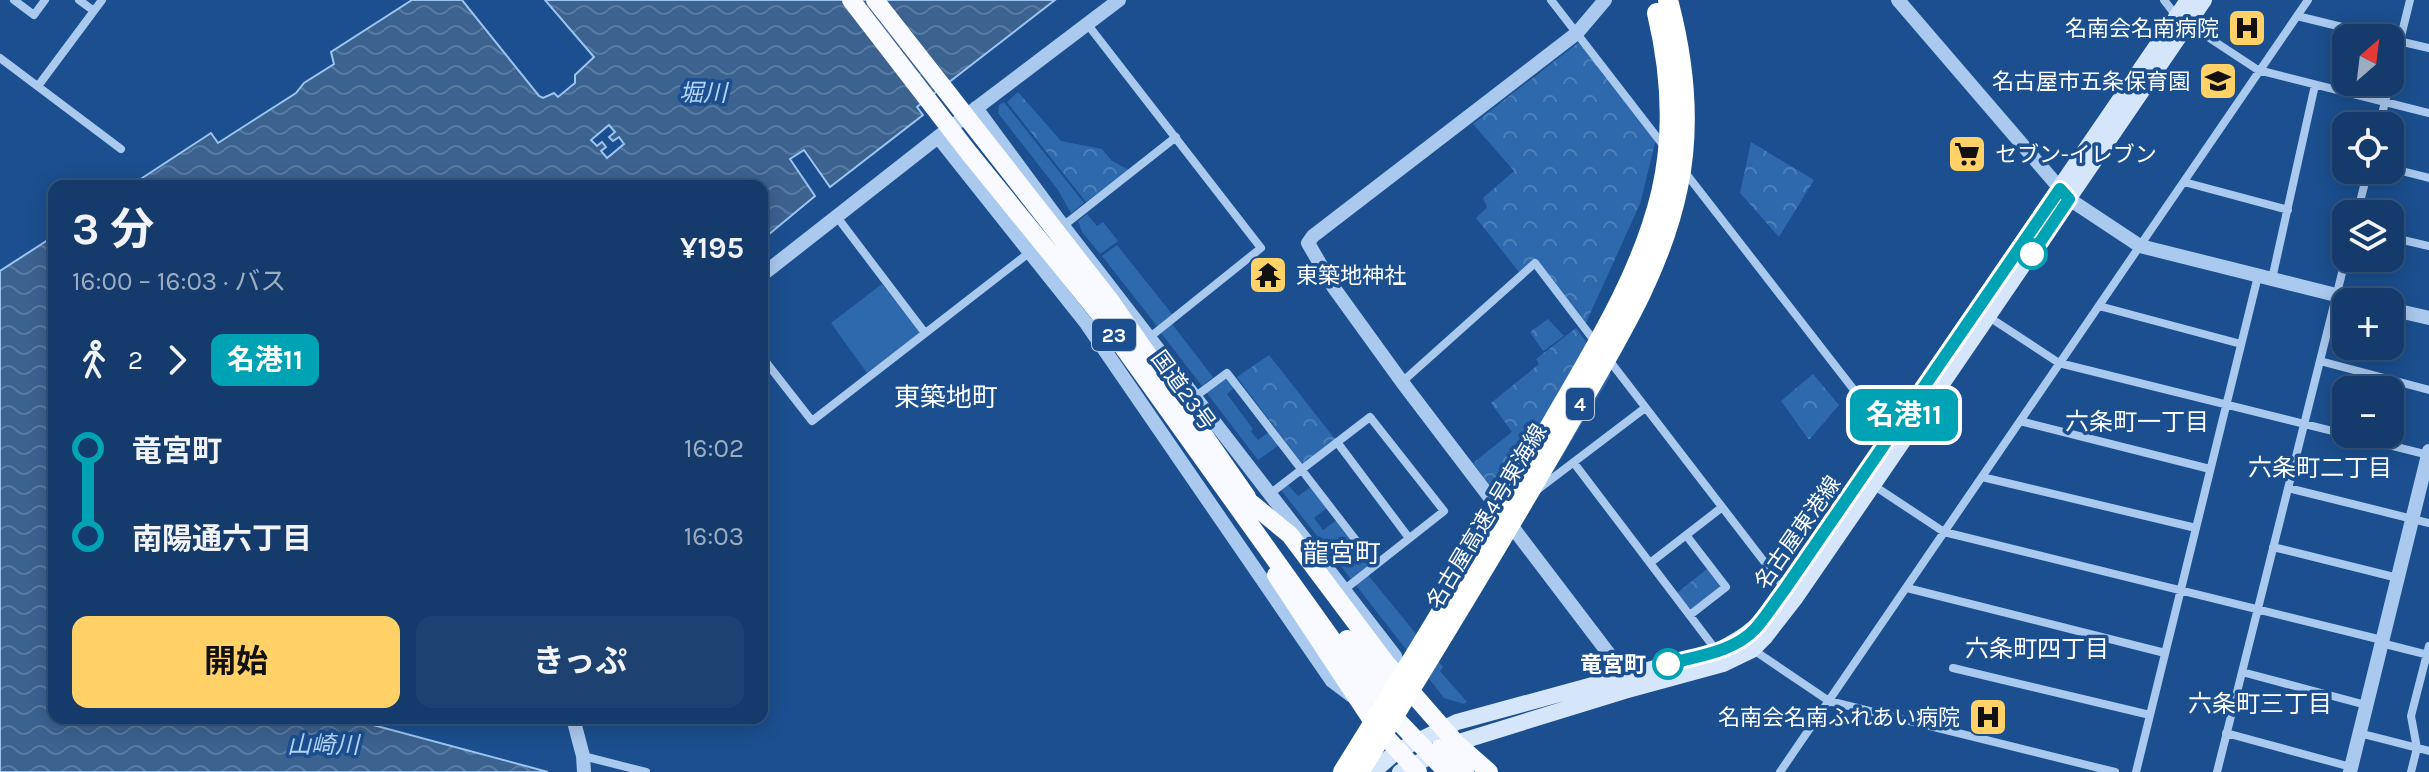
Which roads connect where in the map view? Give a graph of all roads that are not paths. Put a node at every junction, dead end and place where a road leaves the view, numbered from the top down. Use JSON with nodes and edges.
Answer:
{"nodes":[{"id":1,"x":14,"y":0,"type":"edge"},
{"id":2,"x":45,"y":0,"type":"edge"},
{"id":3,"x":79,"y":0,"type":"edge"},
{"id":4,"x":102,"y":0,"type":"edge"},
{"id":5,"x":851,"y":0,"type":"edge"},
{"id":6,"x":875,"y":0,"type":"edge"},
{"id":7,"x":1119,"y":0,"type":"edge"},
{"id":8,"x":1551,"y":0,"type":"edge"},
{"id":9,"x":1605,"y":0,"type":"edge"},
{"id":10,"x":1654,"y":0,"type":"edge"},
{"id":11,"x":1668,"y":0,"type":"edge"},
{"id":12,"x":1898,"y":0,"type":"edge"},
{"id":13,"x":2164,"y":0,"type":"edge"},
{"id":14,"x":2188,"y":0,"type":"edge"},
{"id":15,"x":2204,"y":0,"type":"edge"},
{"id":16,"x":2308,"y":0,"type":"edge"},
{"id":17,"x":2410,"y":0,"type":"edge"},
{"id":18,"x":94,"y":11,"type":"junction"},
{"id":19,"x":2297,"y":16,"type":"junction"},
{"id":20,"x":2182,"y":21,"type":"junction"},
{"id":21,"x":2332,"y":24,"type":"edge"},
{"id":22,"x":1088,"y":25,"type":"junction"},
{"id":23,"x":2404,"y":25,"type":"edge"},
{"id":24,"x":1577,"y":33,"type":"junction"},
{"id":25,"x":2404,"y":42,"type":"edge"},
{"id":26,"x":2429,"y":48,"type":"edge"},
{"id":27,"x":0,"y":58,"type":"edge"},
{"id":28,"x":2258,"y":70,"type":"junction"},
{"id":29,"x":2315,"y":85,"type":"junction"},
{"id":30,"x":38,"y":86,"type":"junction"},
{"id":31,"x":2386,"y":96,"type":"edge"},
{"id":32,"x":2385,"y":102,"type":"junction"},
{"id":33,"x":976,"y":108,"type":"junction"},
{"id":34,"x":2382,"y":112,"type":"edge"},
{"id":35,"x":2429,"y":113,"type":"edge"},
{"id":36,"x":938,"y":137,"type":"junction"},
{"id":37,"x":1176,"y":137,"type":"junction"},
{"id":38,"x":121,"y":149,"type":"dead end"},
{"id":39,"x":2404,"y":172,"type":"edge"},
{"id":40,"x":2429,"y":178,"type":"edge"},
{"id":41,"x":2184,"y":182,"type":"junction"},
{"id":42,"x":2064,"y":194,"type":"junction"},
{"id":43,"x":2288,"y":210,"type":"junction"},
{"id":44,"x":837,"y":217,"type":"junction"},
{"id":45,"x":1061,"y":223,"type":"junction"},
{"id":46,"x":2404,"y":240,"type":"edge"},
{"id":47,"x":2140,"y":246,"type":"junction"},
{"id":48,"x":2429,"y":246,"type":"edge"},
{"id":49,"x":1028,"y":250,"type":"junction"},
{"id":50,"x":768,"y":270,"type":"edge"},
{"id":51,"x":2265,"y":277,"type":"junction"},
{"id":52,"x":2332,"y":294,"type":"edge"},
{"id":53,"x":2099,"y":306,"type":"junction"},
{"id":54,"x":2404,"y":312,"type":"edge"},
{"id":55,"x":2332,"y":314,"type":"edge"},
{"id":56,"x":1989,"y":317,"type":"junction"},
{"id":57,"x":2429,"y":318,"type":"edge"},
{"id":58,"x":925,"y":333,"type":"junction"},
{"id":59,"x":1150,"y":337,"type":"junction"},
{"id":60,"x":2241,"y":344,"type":"junction"},
{"id":61,"x":2320,"y":361,"type":"junction"},
{"id":62,"x":2059,"y":363,"type":"junction"},
{"id":63,"x":768,"y":365,"type":"edge"},
{"id":64,"x":1402,"y":382,"type":"junction"},
{"id":65,"x":2429,"y":390,"type":"edge"},
{"id":66,"x":1196,"y":396,"type":"junction"},
{"id":67,"x":2226,"y":405,"type":"junction"},
{"id":68,"x":1645,"y":408,"type":"junction"},
{"id":69,"x":2020,"y":421,"type":"junction"},
{"id":70,"x":2304,"y":424,"type":"junction"},
{"id":71,"x":1889,"y":436,"type":"junction"},
{"id":72,"x":1337,"y":442,"type":"junction"},
{"id":73,"x":2429,"y":454,"type":"edge"},
{"id":74,"x":1574,"y":463,"type":"junction"},
{"id":75,"x":1301,"y":469,"type":"junction"},
{"id":76,"x":2210,"y":469,"type":"junction"},
{"id":77,"x":1982,"y":477,"type":"junction"},
{"id":78,"x":1521,"y":478,"type":"junction"},
{"id":79,"x":1873,"y":485,"type":"junction"},
{"id":80,"x":2288,"y":488,"type":"junction"},
{"id":81,"x":1271,"y":493,"type":"junction"},
{"id":82,"x":1251,"y":503,"type":"junction"},
{"id":83,"x":1721,"y":508,"type":"junction"},
{"id":84,"x":1504,"y":514,"type":"junction"},
{"id":85,"x":2412,"y":519,"type":"junction"},
{"id":86,"x":1250,"y":523,"type":"junction"},
{"id":87,"x":2429,"y":523,"type":"edge"},
{"id":88,"x":2196,"y":528,"type":"junction"},
{"id":89,"x":1944,"y":532,"type":"junction"},
{"id":90,"x":1686,"y":535,"type":"junction"},
{"id":91,"x":1409,"y":538,"type":"junction"},
{"id":92,"x":2273,"y":547,"type":"junction"},
{"id":93,"x":1650,"y":563,"type":"junction"},
{"id":94,"x":1375,"y":565,"type":"junction"},
{"id":95,"x":2398,"y":578,"type":"junction"},
{"id":96,"x":1907,"y":588,"type":"junction"},
{"id":97,"x":1345,"y":589,"type":"junction"},
{"id":98,"x":2180,"y":590,"type":"junction"},
{"id":99,"x":1471,"y":591,"type":"junction"},
{"id":100,"x":1790,"y":593,"type":"junction"},
{"id":101,"x":2257,"y":609,"type":"junction"},
{"id":102,"x":1690,"y":615,"type":"junction"},
{"id":103,"x":2382,"y":642,"type":"junction"},
{"id":104,"x":1749,"y":644,"type":"junction"},
{"id":105,"x":1717,"y":651,"type":"junction"},
{"id":106,"x":2428,"y":652,"type":"edge"},
{"id":107,"x":2165,"y":653,"type":"junction"},
{"id":108,"x":1953,"y":668,"type":"dead end"},
{"id":109,"x":2242,"y":672,"type":"junction"},
{"id":110,"x":1625,"y":675,"type":"junction"},
{"id":111,"x":1403,"y":683,"type":"junction"},
{"id":112,"x":1359,"y":701,"type":"junction"},
{"id":113,"x":1829,"y":701,"type":"junction"},
{"id":114,"x":2366,"y":705,"type":"junction"},
{"id":115,"x":2150,"y":715,"type":"junction"},
{"id":116,"x":575,"y":724,"type":"edge"},
{"id":117,"x":2226,"y":733,"type":"junction"},
{"id":118,"x":2359,"y":733,"type":"junction"},
{"id":119,"x":1450,"y":736,"type":"junction"},
{"id":120,"x":2417,"y":748,"type":"junction"},
{"id":121,"x":2429,"y":751,"type":"edge"},
{"id":122,"x":583,"y":756,"type":"junction"},
{"id":123,"x":1406,"y":765,"type":"edge"},
{"id":124,"x":2350,"y":769,"type":"edge"},
{"id":125,"x":584,"y":772,"type":"edge"},
{"id":126,"x":646,"y":772,"type":"edge"},
{"id":127,"x":1343,"y":772,"type":"edge"},
{"id":128,"x":1359,"y":772,"type":"edge"},
{"id":129,"x":1373,"y":772,"type":"edge"},
{"id":130,"x":1447,"y":772,"type":"edge"},
{"id":131,"x":1465,"y":772,"type":"edge"},
{"id":132,"x":1489,"y":772,"type":"edge"},
{"id":133,"x":1780,"y":772,"type":"edge"},
{"id":134,"x":2115,"y":772,"type":"edge"},
{"id":135,"x":2136,"y":772,"type":"edge"},
{"id":136,"x":2217,"y":772,"type":"edge"},
{"id":137,"x":2411,"y":772,"type":"edge"}],
"edges":[{"from":1,"to":2,"type":"street"},
{"from":3,"to":18,"type":"street"},
{"from":4,"to":18,"type":"street"},
{"from":5,"to":86,"type":"highway","name":"国道23号","number":"23","bridge":true},
{"from":6,"to":82,"type":"highway","name":"国道23号","number":"23","bridge":true},
{"from":7,"to":22,"type":"street"},
{"from":8,"to":24,"type":"street"},
{"from":9,"to":24,"type":"street"},
{"from":10,"to":78,"type":"highway","name":"名古屋高速4号東海線","number":"4","bridge":true},
{"from":11,"to":99,"type":"highway","name":"名古屋高速4号東海線","number":"4","bridge":true},
{"from":12,"to":42,"type":"street"},
{"from":13,"to":20,"type":"street"},
{"from":14,"to":20,"type":"main road","name":"名古屋東港線"},
{"from":15,"to":20,"type":"main road","name":"名古屋東港線"},
{"from":16,"to":19,"type":"street"},
{"from":17,"to":23,"type":"street"},
{"from":18,"to":30,"type":"street"},
{"from":19,"to":21,"type":"street"},
{"from":19,"to":28,"type":"street"},
{"from":20,"to":28,"type":"street"},
{"from":20,"to":42,"type":"main road","name":"名古屋東港線"},
{"from":22,"to":33,"type":"street"},
{"from":22,"to":37,"type":"street"},
{"from":24,"to":64,"type":"street"},
{"from":24,"to":71,"type":"street"},
{"from":25,"to":26,"type":"street"},
{"from":27,"to":30,"type":"street"},
{"from":28,"to":29,"type":"street"},
{"from":28,"to":41,"type":"street"},
{"from":29,"to":32,"type":"street"},
{"from":29,"to":43,"type":"street"},
{"from":30,"to":38,"type":"street"},
{"from":31,"to":32,"type":"street"},
{"from":32,"to":34,"type":"street"},
{"from":32,"to":35,"type":"street"},
{"from":33,"to":36,"type":"street"},
{"from":33,"to":45,"type":"street"},
{"from":36,"to":44,"type":"street"},
{"from":36,"to":49,"type":"street"},
{"from":37,"to":45,"type":"street"},
{"from":37,"to":59,"type":"street"},
{"from":39,"to":40,"type":"street"},
{"from":41,"to":43,"type":"street"},
{"from":41,"to":47,"type":"street"},
{"from":42,"to":47,"type":"street"},
{"from":42,"to":56,"type":"main road","name":"名古屋東港線"},
{"from":42,"to":71,"type":"main road","name":"名古屋東港線"},
{"from":43,"to":51,"type":"street"},
{"from":44,"to":50,"type":"street"},
{"from":44,"to":58,"type":"street"},
{"from":45,"to":49,"type":"street"},
{"from":45,"to":59,"type":"street"},
{"from":46,"to":48,"type":"street"},
{"from":47,"to":51,"type":"street"},
{"from":47,"to":53,"type":"street"},
{"from":49,"to":58,"type":"street"},
{"from":49,"to":112,"type":"street"},
{"from":51,"to":52,"type":"street"},
{"from":51,"to":60,"type":"street"},
{"from":53,"to":60,"type":"street"},
{"from":53,"to":62,"type":"street"},
{"from":54,"to":57,"type":"street"},
{"from":55,"to":61,"type":"street"},
{"from":56,"to":62,"type":"street"},
{"from":56,"to":79,"type":"main road","name":"名古屋東港線"},
{"from":58,"to":63,"type":"street"},
{"from":59,"to":66,"type":"street"},
{"from":60,"to":67,"type":"street"},
{"from":61,"to":65,"type":"street"},
{"from":61,"to":70,"type":"street"},
{"from":62,"to":67,"type":"street"},
{"from":62,"to":69,"type":"street"},
{"from":64,"to":68,"type":"street"},
{"from":64,"to":84,"type":"street"},
{"from":66,"to":75,"type":"street"},
{"from":66,"to":81,"type":"street"},
{"from":67,"to":70,"type":"street"},
{"from":67,"to":76,"type":"street"},
{"from":68,"to":74,"type":"street"},
{"from":68,"to":83,"type":"street"},
{"from":69,"to":76,"type":"street"},
{"from":69,"to":77,"type":"street"},
{"from":70,"to":73,"type":"street"},
{"from":70,"to":80,"type":"street"},
{"from":71,"to":100,"type":"main road","name":"名古屋東港線"},
{"from":72,"to":75,"type":"street"},
{"from":72,"to":91,"type":"street"},
{"from":72,"to":91,"type":"street"},
{"from":73,"to":85,"type":"street"},
{"from":74,"to":84,"type":"street"},
{"from":74,"to":93,"type":"street"},
{"from":75,"to":81,"type":"street"},
{"from":75,"to":94,"type":"street"},
{"from":76,"to":88,"type":"street"},
{"from":77,"to":88,"type":"street"},
{"from":77,"to":89,"type":"street"},
{"from":78,"to":99,"type":"highway","bridge":true},
{"from":78,"to":127,"type":"highway","name":"名古屋高速4号東海線","number":"4","bridge":true},
{"from":79,"to":89,"type":"street"},
{"from":79,"to":100,"type":"main road","name":"名古屋東港線"},
{"from":80,"to":85,"type":"street"},
{"from":80,"to":92,"type":"street"},
{"from":81,"to":97,"type":"street"},
{"from":82,"to":111,"type":"highway"},
{"from":82,"to":131,"type":"highway","name":"国道23号","number":"23","bridge":true},
{"from":83,"to":90,"type":"street"},
{"from":83,"to":100,"type":"street"},
{"from":84,"to":110,"type":"street"},
{"from":85,"to":87,"type":"street"},
{"from":85,"to":95,"type":"street"},
{"from":86,"to":112,"type":"highway"},
{"from":86,"to":130,"type":"highway","name":"国道23号","number":"23","bridge":true},
{"from":88,"to":98,"type":"street"},
{"from":89,"to":96,"type":"street"},
{"from":89,"to":98,"type":"street"},
{"from":90,"to":93,"type":"street"},
{"from":90,"to":102,"type":"street"},
{"from":91,"to":94,"type":"street"},
{"from":92,"to":95,"type":"street"},
{"from":92,"to":101,"type":"street"},
{"from":93,"to":102,"type":"street"},
{"from":94,"to":97,"type":"street"},
{"from":95,"to":103,"type":"street"},
{"from":96,"to":107,"type":"street"},
{"from":96,"to":113,"type":"street"},
{"from":97,"to":111,"type":"street"},
{"from":98,"to":101,"type":"street"},
{"from":98,"to":107,"type":"street"},
{"from":99,"to":128,"type":"highway","name":"名古屋高速4号東海線","number":"4","bridge":true},
{"from":100,"to":104,"type":"main road","name":"名古屋東港線"},
{"from":101,"to":103,"type":"street"},
{"from":101,"to":109,"type":"street"},
{"from":102,"to":105,"type":"street"},
{"from":103,"to":106,"type":"street"},
{"from":103,"to":114,"type":"street"},
{"from":104,"to":105,"type":"main road","name":"名古屋東港線"},
{"from":104,"to":113,"type":"street"},
{"from":104,"to":119,"type":"main road","name":"名古屋東港線"},
{"from":105,"to":110,"type":"main road","name":"名古屋東港線"},
{"from":106,"to":120,"type":"street"},
{"from":107,"to":115,"type":"street"},
{"from":108,"to":115,"type":"street"},
{"from":109,"to":114,"type":"street"},
{"from":109,"to":117,"type":"street"},
{"from":110,"to":119,"type":"main road","name":"名古屋東港線"},
{"from":111,"to":119,"type":"highway"},
{"from":112,"to":123,"type":"highway"},
{"from":113,"to":133,"type":"street"},
{"from":113,"to":134,"type":"street"},
{"from":114,"to":118,"type":"street"},
{"from":115,"to":135,"type":"street"},
{"from":116,"to":122,"type":"street"},
{"from":117,"to":124,"type":"street"},
{"from":117,"to":136,"type":"street"},
{"from":118,"to":120,"type":"street"},
{"from":118,"to":124,"type":"street"},
{"from":119,"to":123,"type":"main road","name":"名古屋東港線"},
{"from":119,"to":132,"type":"highway"},
{"from":120,"to":121,"type":"street"},
{"from":120,"to":137,"type":"street"},
{"from":122,"to":125,"type":"street"},
{"from":122,"to":126,"type":"street"},
{"from":123,"to":129,"type":"main road","name":"名古屋東港線"}]}
